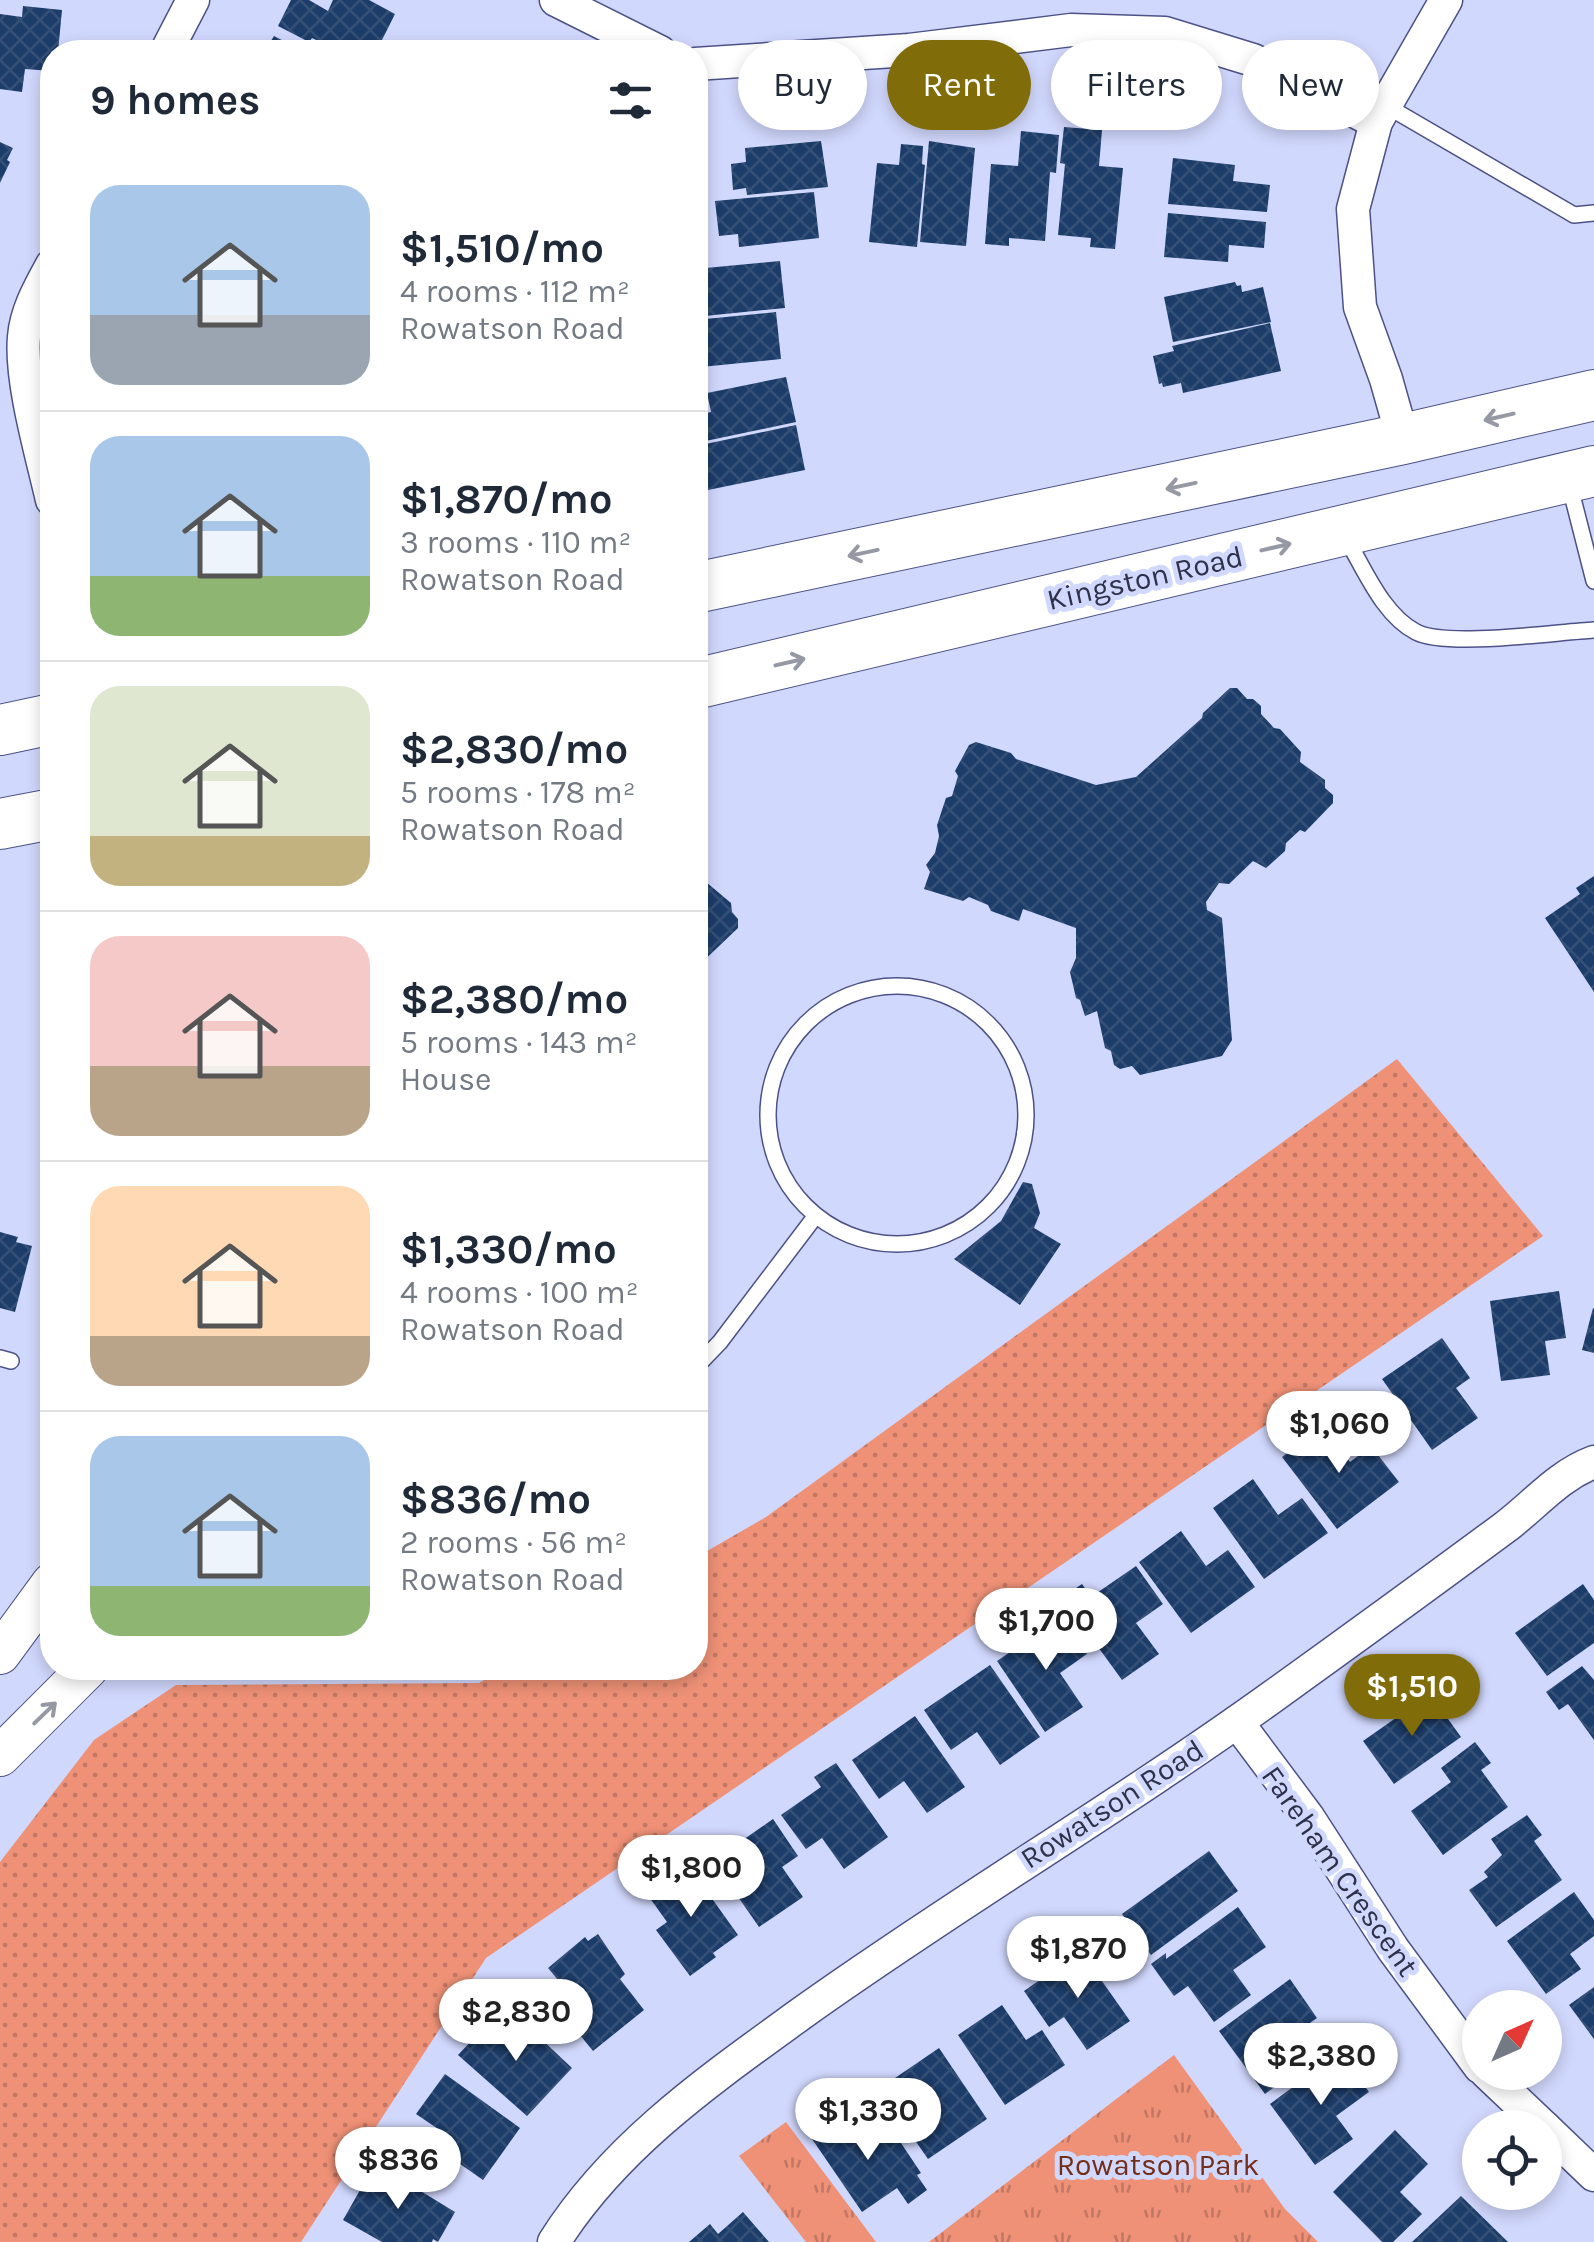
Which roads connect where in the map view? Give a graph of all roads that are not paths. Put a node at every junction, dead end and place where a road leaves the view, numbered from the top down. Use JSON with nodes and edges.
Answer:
{"nodes":[{"id":1,"x":193,"y":0,"type":"edge"},
{"id":2,"x":556,"y":0,"type":"edge"},
{"id":3,"x":1446,"y":0,"type":"edge"},
{"id":4,"x":172,"y":40,"type":"edge"},
{"id":5,"x":636,"y":40,"type":"edge"},
{"id":6,"x":708,"y":63,"type":"edge"},
{"id":7,"x":1380,"y":114,"type":"junction"},
{"id":8,"x":1594,"y":214,"type":"edge"},
{"id":9,"x":40,"y":285,"type":"edge"},
{"id":10,"x":12,"y":352,"type":"edge"},
{"id":11,"x":1594,"y":395,"type":"edge"},
{"id":12,"x":1402,"y":439,"type":"junction"},
{"id":13,"x":40,"y":450,"type":"edge"},
{"id":14,"x":1581,"y":475,"type":"edge"},
{"id":15,"x":1342,"y":532,"type":"junction"},
{"id":16,"x":1594,"y":581,"type":"edge"},
{"id":17,"x":708,"y":585,"type":"edge"},
{"id":18,"x":1594,"y":630,"type":"edge"},
{"id":19,"x":708,"y":681,"type":"edge"},
{"id":20,"x":40,"y":722,"type":"edge"},
{"id":21,"x":0,"y":730,"type":"edge"},
{"id":22,"x":40,"y":817,"type":"edge"},
{"id":23,"x":0,"y":824,"type":"edge"},
{"id":24,"x":814,"y":1218,"type":"junction"},
{"id":25,"x":708,"y":1354,"type":"edge"},
{"id":26,"x":1594,"y":1462,"type":"edge"},
{"id":27,"x":40,"y":1599,"type":"edge"},
{"id":28,"x":0,"y":1654,"type":"edge"},
{"id":29,"x":76,"y":1680,"type":"edge"},
{"id":30,"x":1237,"y":1722,"type":"junction"},
{"id":31,"x":0,"y":1756,"type":"edge"},
{"id":32,"x":1462,"y":2042,"type":"edge"},
{"id":33,"x":1505,"y":2090,"type":"edge"},
{"id":34,"x":1526,"y":2110,"type":"edge"},
{"id":35,"x":1562,"y":2144,"type":"edge"},
{"id":36,"x":1594,"y":2174,"type":"edge"},
{"id":37,"x":554,"y":2242,"type":"edge"}],
"edges":[{"from":1,"to":4,"type":"street"},
{"from":2,"to":5,"type":"street"},
{"from":3,"to":7,"type":"street"},
{"from":6,"to":7,"type":"street"},
{"from":7,"to":8,"type":"lane"},
{"from":7,"to":12,"type":"street"},
{"from":9,"to":10,"type":"street"},
{"from":10,"to":13,"type":"street"},
{"from":11,"to":12,"type":"main road","one_way":true},
{"from":12,"to":17,"type":"main road","one_way":true},
{"from":14,"to":15,"type":"main road","name":"Kingston Road"},
{"from":14,"to":16,"type":"lane"},
{"from":15,"to":18,"type":"lane"},
{"from":19,"to":15,"type":"main road","name":"Kingston Road","one_way":true},
{"from":20,"to":21,"type":"main road"},
{"from":22,"to":23,"type":"main road"},
{"from":24,"to":24,"type":"lane"},
{"from":24,"to":25,"type":"lane"},
{"from":26,"to":30,"type":"street","name":"Rowatson Road"},
{"from":27,"to":28,"type":"street"},
{"from":31,"to":29,"type":"street","one_way":true},
{"from":30,"to":32,"type":"street","name":"Fareham Crescent"},
{"from":30,"to":37,"type":"street","name":"Rowatson Road"},
{"from":33,"to":34,"type":"street"},
{"from":35,"to":36,"type":"street"}]}
